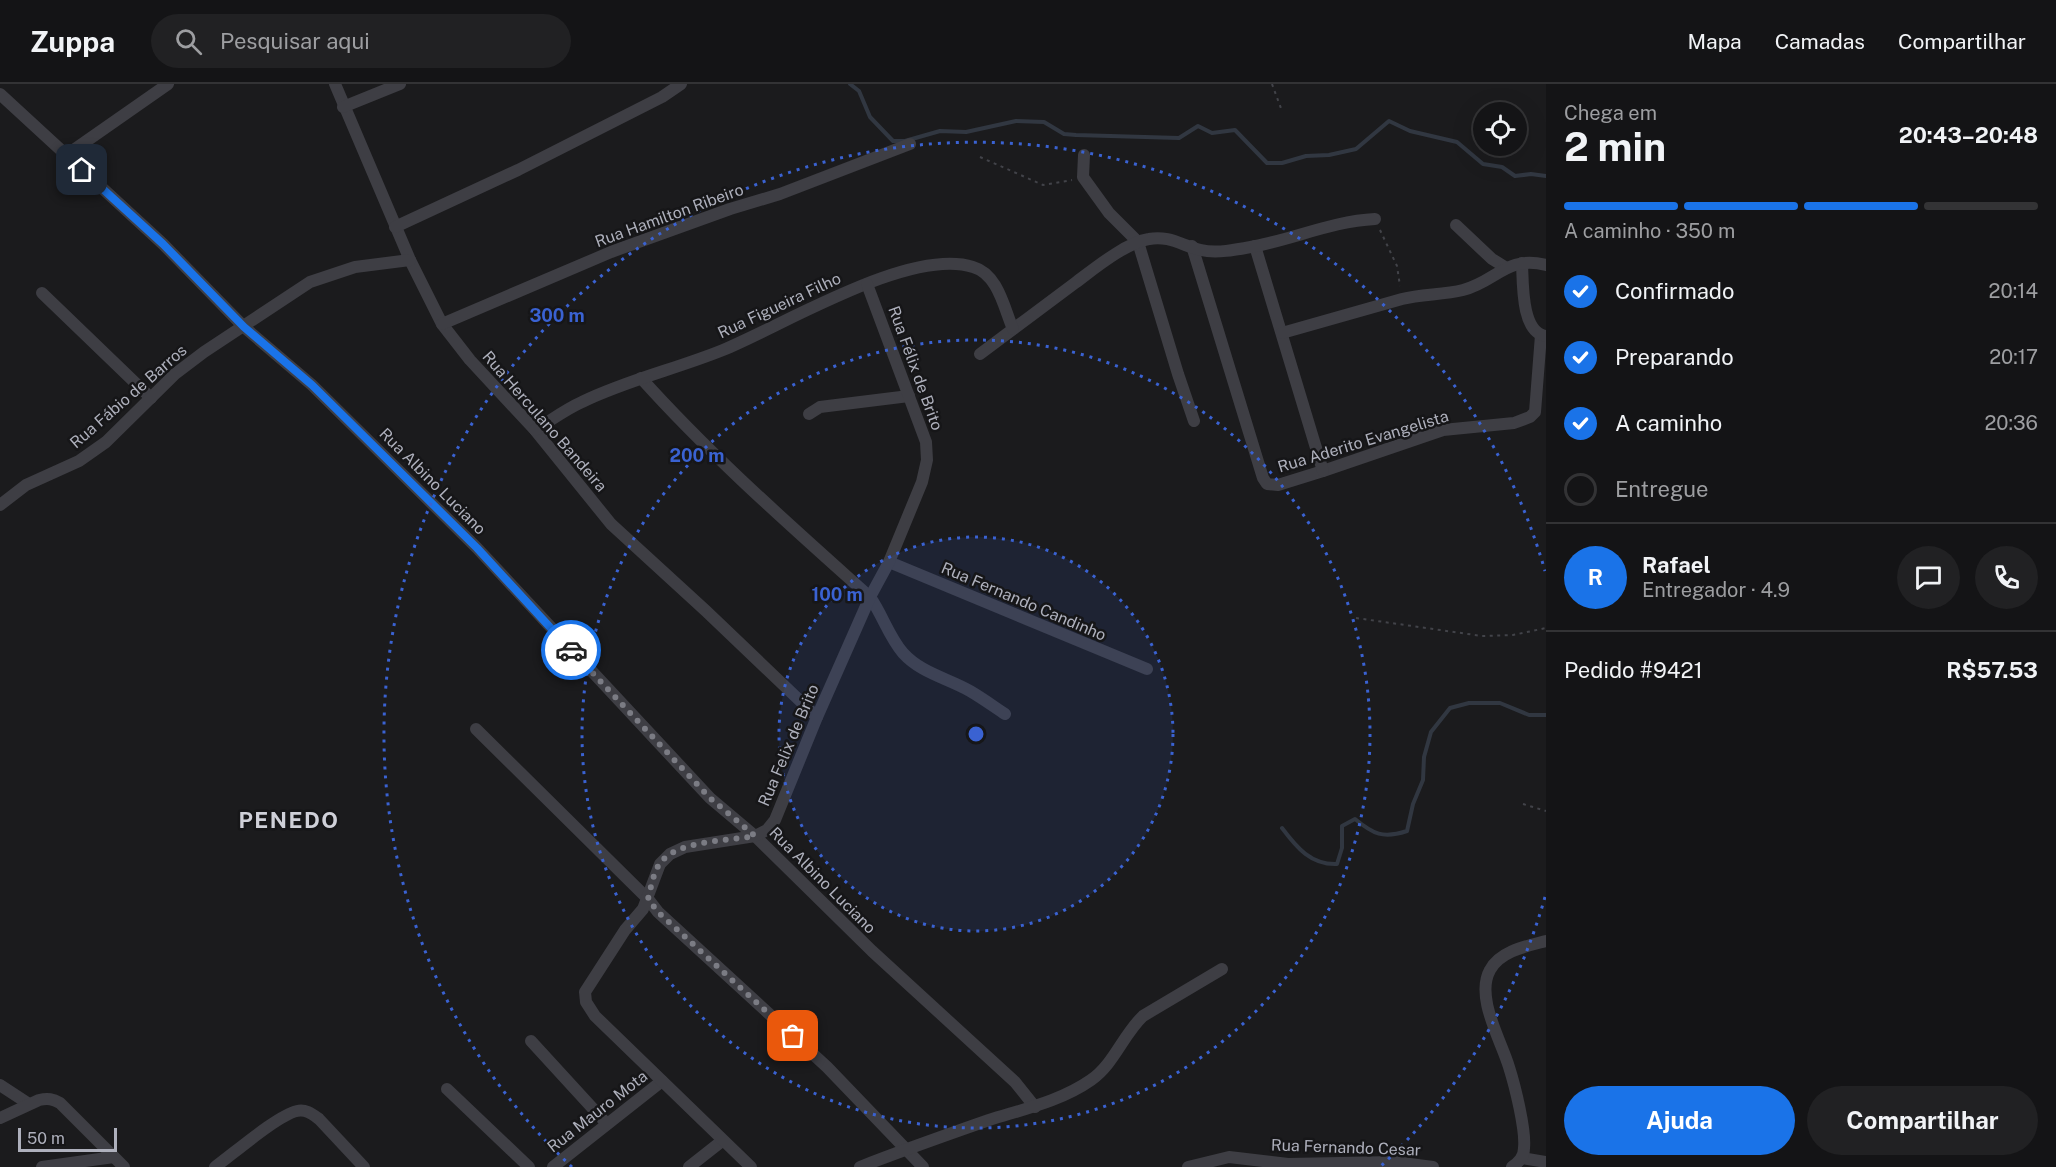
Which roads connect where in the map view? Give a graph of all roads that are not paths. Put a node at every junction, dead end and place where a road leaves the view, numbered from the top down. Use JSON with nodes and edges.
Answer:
{"nodes":[{"id":1,"x":168,"y":84,"type":"edge"},
{"id":2,"x":335,"y":84,"type":"edge"},
{"id":3,"x":400,"y":84,"type":"edge"},
{"id":4,"x":681,"y":84,"type":"edge"},
{"id":5,"x":0,"y":93,"type":"edge"},
{"id":6,"x":343,"y":107,"type":"junction"},
{"id":7,"x":910,"y":144,"type":"dead end"},
{"id":8,"x":1084,"y":155,"type":"dead end"},
{"id":9,"x":65,"y":156,"type":"junction"},
{"id":10,"x":1375,"y":219,"type":"road end"},
{"id":11,"x":1456,"y":225,"type":"dead end"},
{"id":12,"x":395,"y":227,"type":"junction"},
{"id":13,"x":1138,"y":242,"type":"junction"},
{"id":14,"x":1192,"y":246,"type":"junction"},
{"id":15,"x":1255,"y":246,"type":"junction"},
{"id":16,"x":410,"y":260,"type":"junction"},
{"id":17,"x":1522,"y":263,"type":"junction"},
{"id":18,"x":1546,"y":265,"type":"edge"},
{"id":19,"x":1505,"y":267,"type":"junction"},
{"id":20,"x":867,"y":284,"type":"junction"},
{"id":21,"x":42,"y":293,"type":"dead end"},
{"id":22,"x":442,"y":324,"type":"junction"},
{"id":23,"x":244,"y":327,"type":"junction"},
{"id":24,"x":1012,"y":329,"type":"junction"},
{"id":25,"x":1282,"y":333,"type":"junction"},
{"id":26,"x":1544,"y":336,"type":"edge"},
{"id":27,"x":980,"y":354,"type":"dead end"},
{"id":28,"x":641,"y":378,"type":"junction"},
{"id":29,"x":909,"y":396,"type":"junction"},
{"id":30,"x":151,"y":398,"type":"junction"},
{"id":31,"x":809,"y":414,"type":"dead end"},
{"id":32,"x":1194,"y":421,"type":"dead end"},
{"id":33,"x":535,"y":430,"type":"junction"},
{"id":34,"x":1323,"y":471,"type":"junction"},
{"id":35,"x":0,"y":505,"type":"edge"},
{"id":36,"x":889,"y":562,"type":"junction"},
{"id":37,"x":870,"y":597,"type":"junction"},
{"id":38,"x":1147,"y":669,"type":"dead end"},
{"id":39,"x":1005,"y":714,"type":"dead end"},
{"id":40,"x":817,"y":717,"type":"junction"},
{"id":41,"x":476,"y":729,"type":"dead end"},
{"id":42,"x":755,"y":836,"type":"junction"},
{"id":43,"x":645,"y":904,"type":"junction"},
{"id":44,"x":1546,"y":941,"type":"edge"},
{"id":45,"x":1222,"y":969,"type":"dead end"},
{"id":46,"x":531,"y":1041,"type":"dead end"},
{"id":47,"x":662,"y":1081,"type":"junction"},
{"id":48,"x":0,"y":1085,"type":"edge"},
{"id":49,"x":447,"y":1089,"type":"dead end"},
{"id":50,"x":29,"y":1104,"type":"junction"},
{"id":51,"x":1035,"y":1107,"type":"junction"},
{"id":52,"x":0,"y":1118,"type":"edge"},
{"id":53,"x":607,"y":1124,"type":"junction"},
{"id":54,"x":722,"y":1141,"type":"junction"},
{"id":55,"x":905,"y":1149,"type":"junction"},
{"id":56,"x":114,"y":1157,"type":"junction"},
{"id":57,"x":1522,"y":1158,"type":"junction"},
{"id":58,"x":1546,"y":1162,"type":"edge"},
{"id":59,"x":42,"y":1167,"type":"edge"},
{"id":60,"x":124,"y":1167,"type":"edge"},
{"id":61,"x":215,"y":1167,"type":"edge"},
{"id":62,"x":364,"y":1167,"type":"edge"},
{"id":63,"x":529,"y":1167,"type":"edge"},
{"id":64,"x":553,"y":1167,"type":"edge"},
{"id":65,"x":688,"y":1167,"type":"edge"},
{"id":66,"x":751,"y":1167,"type":"edge"},
{"id":67,"x":860,"y":1167,"type":"edge"},
{"id":68,"x":923,"y":1167,"type":"edge"},
{"id":69,"x":1188,"y":1167,"type":"edge"},
{"id":70,"x":1433,"y":1167,"type":"edge"},
{"id":71,"x":1512,"y":1167,"type":"edge"}],
"edges":[{"from":1,"to":9,"type":"street"},
{"from":2,"to":6,"type":"street","name":"Rua Herculano Bandeira"},
{"from":3,"to":6,"type":"street"},
{"from":4,"to":12,"type":"street"},
{"from":5,"to":9,"type":"street","name":"Rua Albino Luciano"},
{"from":6,"to":12,"type":"street","name":"Rua Herculano Bandeira"},
{"from":7,"to":22,"type":"street","name":"Rua Hamilton Ribeiro"},
{"from":8,"to":13,"type":"street"},
{"from":9,"to":23,"type":"street","name":"Rua Albino Luciano"},
{"from":10,"to":15,"type":"street"},
{"from":11,"to":19,"type":"street"},
{"from":12,"to":16,"type":"street","name":"Rua Herculano Bandeira"},
{"from":13,"to":14,"type":"street"},
{"from":13,"to":24,"type":"street"},
{"from":13,"to":32,"type":"street"},
{"from":14,"to":15,"type":"street"},
{"from":14,"to":34,"type":"street","name":"Rua Aderito Evangelista"},
{"from":15,"to":25,"type":"street"},
{"from":16,"to":22,"type":"street","name":"Rua Herculano Bandeira"},
{"from":16,"to":23,"type":"street","name":"Rua Fábio de Barros"},
{"from":17,"to":18,"type":"street"},
{"from":17,"to":19,"type":"street"},
{"from":17,"to":26,"type":"street"},
{"from":19,"to":25,"type":"street"},
{"from":20,"to":24,"type":"street","name":"Rua Figueira Filho"},
{"from":20,"to":28,"type":"street","name":"Rua Figueira Filho"},
{"from":20,"to":29,"type":"street","name":"Rua Félix de Brito"},
{"from":21,"to":30,"type":"street"},
{"from":22,"to":33,"type":"street","name":"Rua Herculano Bandeira"},
{"from":23,"to":30,"type":"street","name":"Rua Fábio de Barros"},
{"from":23,"to":42,"type":"street","name":"Rua Albino Luciano"},
{"from":24,"to":27,"type":"street"},
{"from":25,"to":34,"type":"street"},
{"from":26,"to":34,"type":"street","name":"Rua Aderito Evangelista"},
{"from":28,"to":33,"type":"street","name":"Rua Figueira Filho"},
{"from":28,"to":37,"type":"street"},
{"from":29,"to":31,"type":"street"},
{"from":29,"to":36,"type":"street","name":"Rua Félix de Brito"},
{"from":30,"to":35,"type":"street","name":"Rua Fábio de Barros"},
{"from":33,"to":40,"type":"street","name":"Rua Herculano Bandeira"},
{"from":36,"to":37,"type":"street","name":"Rua Félix de Brito"},
{"from":36,"to":38,"type":"street","name":"Rua Fernando Candinho"},
{"from":37,"to":39,"type":"street"},
{"from":37,"to":40,"type":"street","name":"Rua Felix de Brito"},
{"from":40,"to":42,"type":"street","name":"Rua Felix de Brito"},
{"from":41,"to":43,"type":"street"},
{"from":42,"to":43,"type":"street"},
{"from":42,"to":51,"type":"street","name":"Rua Albino Luciano"},
{"from":43,"to":47,"type":"street"},
{"from":43,"to":55,"type":"street"},
{"from":44,"to":57,"type":"street"},
{"from":45,"to":51,"type":"street"},
{"from":46,"to":53,"type":"street"},
{"from":47,"to":53,"type":"street","name":"Rua Mauro Mota"},
{"from":47,"to":54,"type":"street"},
{"from":48,"to":50,"type":"street"},
{"from":49,"to":63,"type":"street"},
{"from":50,"to":52,"type":"street"},
{"from":50,"to":56,"type":"street"},
{"from":51,"to":55,"type":"street"},
{"from":53,"to":64,"type":"street","name":"Rua Mauro Mota"},
{"from":54,"to":65,"type":"street"},
{"from":54,"to":66,"type":"street"},
{"from":55,"to":67,"type":"street"},
{"from":55,"to":68,"type":"street"},
{"from":56,"to":59,"type":"street"},
{"from":56,"to":60,"type":"street"},
{"from":57,"to":58,"type":"street"},
{"from":57,"to":71,"type":"street"},
{"from":61,"to":62,"type":"street"},
{"from":69,"to":70,"type":"street","name":"Rua Fernando Cesar"}]}
